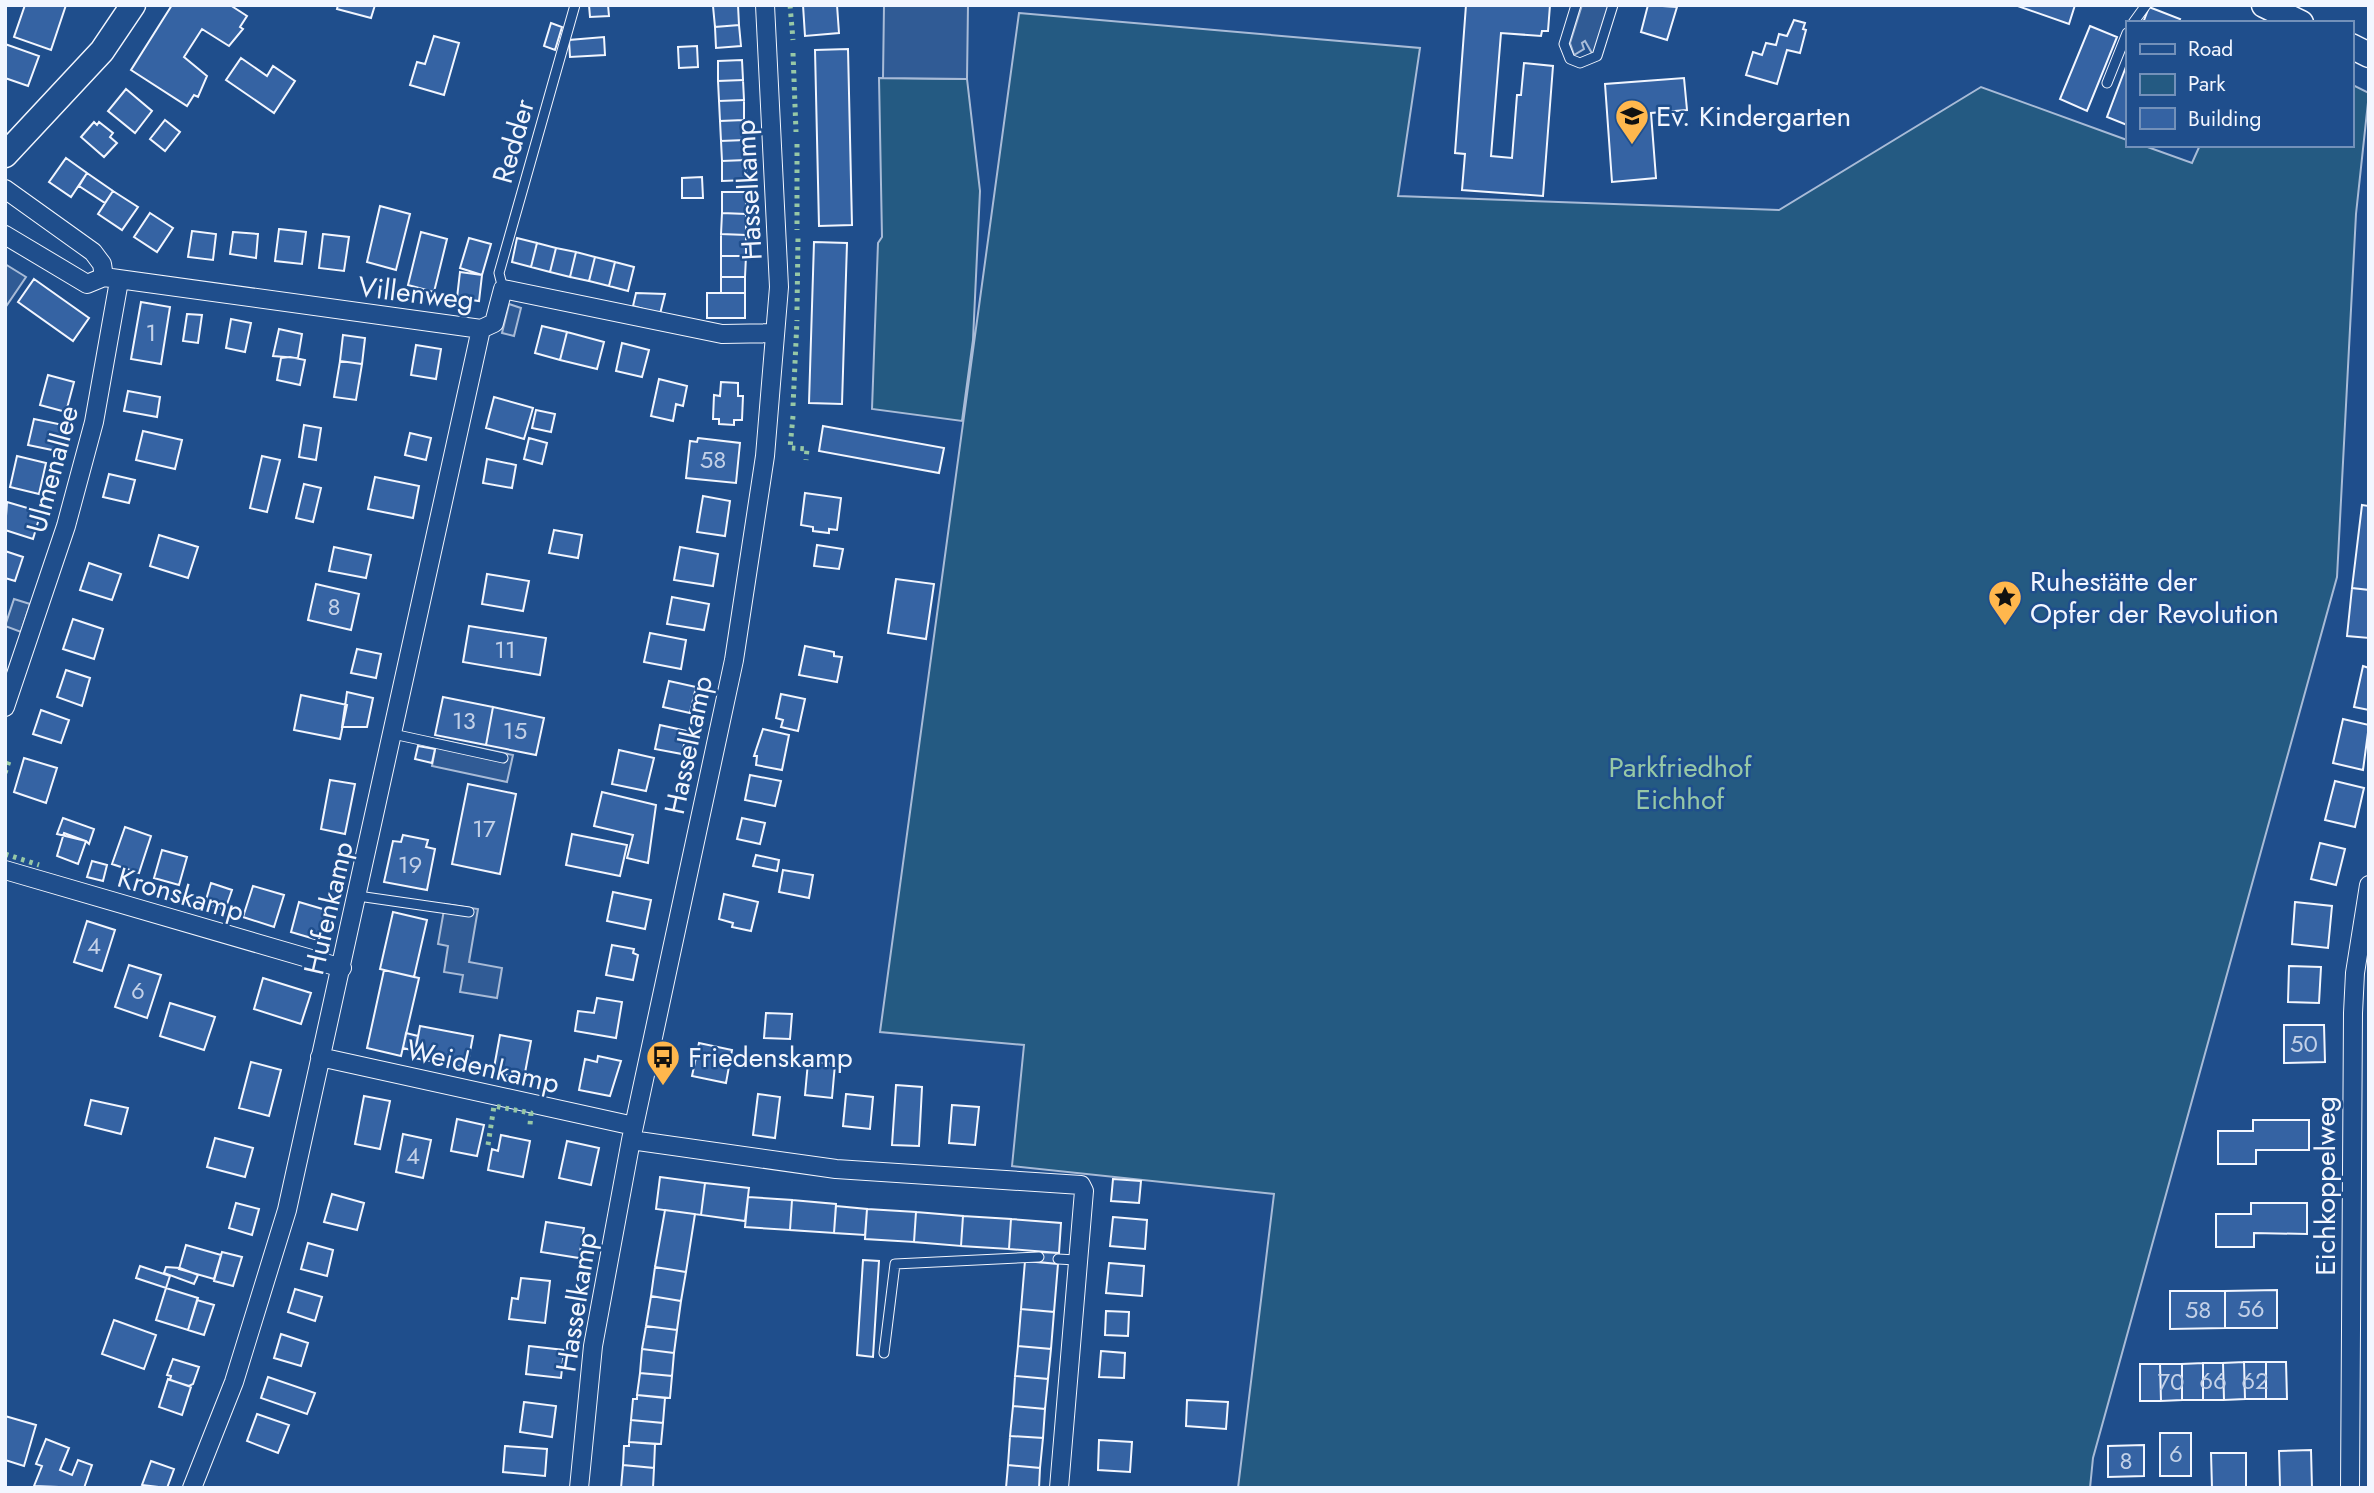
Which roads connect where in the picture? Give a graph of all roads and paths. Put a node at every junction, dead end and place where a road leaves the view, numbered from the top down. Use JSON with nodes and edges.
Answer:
{"nodes":[{"id":1,"x":133,"y":5,"type":"edge"},
{"id":2,"x":575,"y":5,"type":"edge"},
{"id":3,"x":765,"y":5,"type":"edge"},
{"id":4,"x":1576,"y":5,"type":"edge"},
{"id":5,"x":1613,"y":5,"type":"edge"},
{"id":6,"x":2146,"y":5,"type":"edge"},
{"id":7,"x":2264,"y":5,"type":"edge"},
{"id":8,"x":2134,"y":21,"type":"edge"},
{"id":9,"x":2297,"y":21,"type":"edge"},
{"id":10,"x":2126,"y":36,"type":"edge"},
{"id":11,"x":2353,"y":47,"type":"edge"},
{"id":12,"x":2369,"y":55,"type":"edge"},
{"id":13,"x":2107,"y":83,"type":"dead end"},
{"id":14,"x":5,"y":155,"type":"edge"},
{"id":15,"x":5,"y":189,"type":"edge"},
{"id":16,"x":5,"y":235,"type":"edge"},
{"id":17,"x":111,"y":279,"type":"junction"},
{"id":18,"x":503,"y":289,"type":"junction"},
{"id":19,"x":481,"y":330,"type":"junction"},
{"id":20,"x":775,"y":333,"type":"junction"},
{"id":21,"x":5,"y":707,"type":"edge"},
{"id":22,"x":393,"y":734,"type":"junction"},
{"id":23,"x":503,"y":758,"type":"dead end"},
{"id":24,"x":5,"y":870,"type":"edge"},
{"id":25,"x":2369,"y":885,"type":"edge"},
{"id":26,"x":358,"y":896,"type":"junction"},
{"id":27,"x":469,"y":912,"type":"dead end"},
{"id":28,"x":342,"y":968,"type":"junction"},
{"id":29,"x":320,"y":1056,"type":"junction"},
{"id":30,"x":632,"y":1133,"type":"junction"},
{"id":31,"x":1039,"y":1257,"type":"dead end"},
{"id":32,"x":884,"y":1353,"type":"dead end"},
{"id":33,"x":192,"y":1488,"type":"edge"},
{"id":34,"x":579,"y":1488,"type":"edge"},
{"id":35,"x":1059,"y":1488,"type":"edge"},
{"id":36,"x":2350,"y":1488,"type":"edge"}],
"edges":[{"from":1,"to":14,"type":"main road"},
{"from":2,"to":18,"type":"lane","name":"Redder"},
{"from":3,"to":20,"type":"street","name":"Hasselkamp"},
{"from":4,"to":5,"type":"lane"},
{"from":6,"to":8,"type":"lane"},
{"from":7,"to":9,"type":"main road"},
{"from":10,"to":13,"type":"lane"},
{"from":11,"to":12,"type":"main road"},
{"from":15,"to":17,"type":"street"},
{"from":16,"to":17,"type":"street","name":"Villenweg"},
{"from":17,"to":19,"type":"street","name":"Villenweg"},
{"from":17,"to":21,"type":"street","name":"Ulmenallee"},
{"from":18,"to":19,"type":"street","name":"Villenweg"},
{"from":18,"to":20,"type":"street","name":"Villenweg"},
{"from":19,"to":22,"type":"street","name":"Hufenkamp"},
{"from":20,"to":30,"type":"street","name":"Hasselkamp"},
{"from":22,"to":23,"type":"lane"},
{"from":22,"to":26,"type":"street","name":"Hufenkamp"},
{"from":24,"to":28,"type":"street","name":"Kronskamp"},
{"from":25,"to":36,"type":"street","name":"Eichkoppelweg"},
{"from":26,"to":27,"type":"lane"},
{"from":26,"to":28,"type":"street","name":"Hufenkamp"},
{"from":28,"to":29,"type":"street","name":"Hufenkamp"},
{"from":29,"to":30,"type":"street","name":"Weidenkamp"},
{"from":29,"to":33,"type":"street","name":"Hufenkamp"},
{"from":30,"to":34,"type":"street","name":"Hasselkamp"},
{"from":30,"to":35,"type":"street"},
{"from":31,"to":32,"type":"lane"}]}
